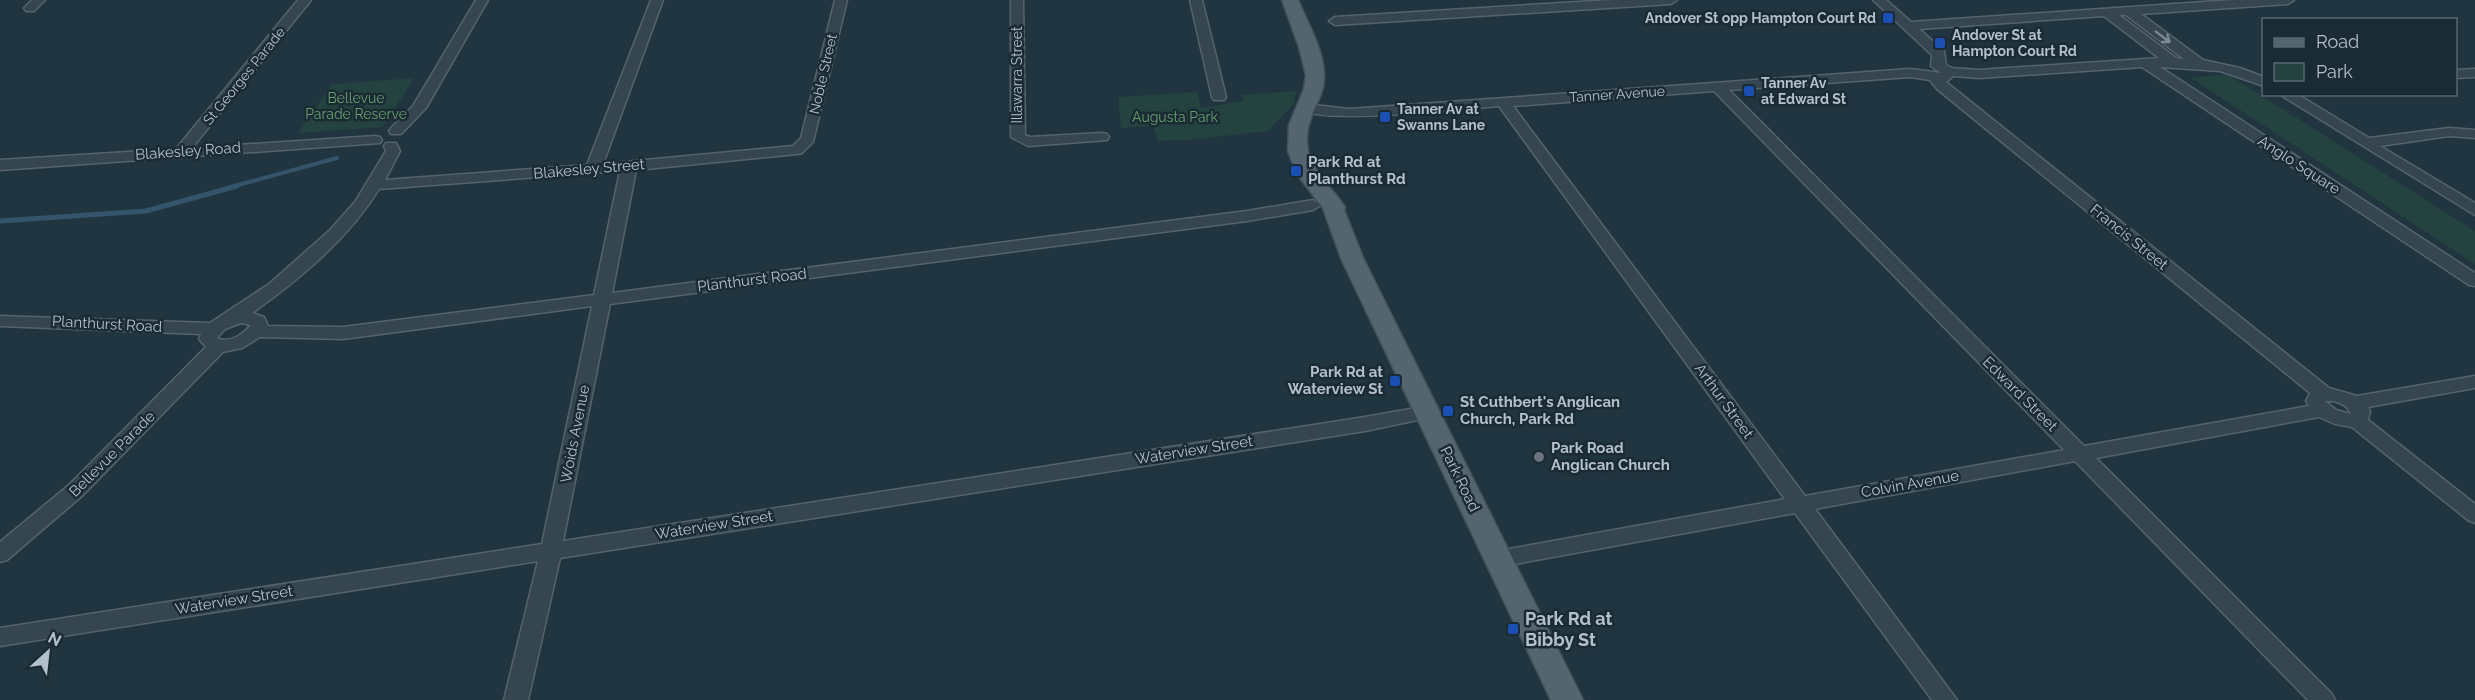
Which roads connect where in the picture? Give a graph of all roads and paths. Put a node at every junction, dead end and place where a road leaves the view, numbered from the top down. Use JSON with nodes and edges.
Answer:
{"nodes":[{"id":1,"x":305,"y":0,"type":"edge"},
{"id":2,"x":482,"y":0,"type":"edge"},
{"id":3,"x":657,"y":0,"type":"edge"},
{"id":4,"x":841,"y":0,"type":"edge"},
{"id":5,"x":1017,"y":0,"type":"edge"},
{"id":6,"x":1196,"y":0,"type":"edge"},
{"id":7,"x":1290,"y":0,"type":"edge"},
{"id":8,"x":1671,"y":0,"type":"edge"},
{"id":9,"x":1880,"y":0,"type":"edge"},
{"id":10,"x":2288,"y":0,"type":"edge"},
{"id":11,"x":2130,"y":12,"type":"junction"},
{"id":12,"x":2109,"y":14,"type":"junction"},
{"id":13,"x":1335,"y":21,"type":"dead end"},
{"id":14,"x":1910,"y":27,"type":"junction"},
{"id":15,"x":2172,"y":62,"type":"junction"},
{"id":16,"x":2197,"y":62,"type":"junction"},
{"id":17,"x":2145,"y":63,"type":"junction"},
{"id":18,"x":2475,"y":72,"type":"edge"},
{"id":19,"x":1939,"y":73,"type":"junction"},
{"id":20,"x":2457,"y":74,"type":"edge"},
{"id":21,"x":2262,"y":81,"type":"edge"},
{"id":22,"x":1718,"y":87,"type":"junction"},
{"id":23,"x":2289,"y":96,"type":"edge"},
{"id":24,"x":1219,"y":97,"type":"dead end"},
{"id":25,"x":1503,"y":102,"type":"junction"},
{"id":26,"x":1305,"y":108,"type":"junction"},
{"id":27,"x":2475,"y":134,"type":"edge"},
{"id":28,"x":1102,"y":137,"type":"dead end"},
{"id":29,"x":387,"y":139,"type":"junction"},
{"id":30,"x":2367,"y":143,"type":"junction"},
{"id":31,"x":803,"y":147,"type":"joint"},
{"id":32,"x":182,"y":151,"type":"junction"},
{"id":33,"x":0,"y":165,"type":"edge"},
{"id":34,"x":628,"y":166,"type":"junction"},
{"id":35,"x":593,"y":170,"type":"junction"},
{"id":36,"x":374,"y":184,"type":"junction"},
{"id":37,"x":1321,"y":208,"type":"junction"},
{"id":38,"x":2475,"y":210,"type":"edge"},
{"id":39,"x":284,"y":280,"type":"junction"},
{"id":40,"x":2475,"y":281,"type":"edge"},
{"id":41,"x":602,"y":300,"type":"junction"},
{"id":42,"x":0,"y":321,"type":"edge"},
{"id":43,"x":257,"y":326,"type":"junction"},
{"id":44,"x":220,"y":332,"type":"junction"},
{"id":45,"x":2475,"y":382,"type":"edge"},
{"id":46,"x":2322,"y":402,"type":"junction"},
{"id":47,"x":1427,"y":412,"type":"junction"},
{"id":48,"x":2355,"y":412,"type":"junction"},
{"id":49,"x":2081,"y":455,"type":"junction"},
{"id":50,"x":1799,"y":503,"type":"junction"},
{"id":51,"x":2475,"y":515,"type":"edge"},
{"id":52,"x":551,"y":550,"type":"junction"},
{"id":53,"x":0,"y":555,"type":"edge"},
{"id":54,"x":1498,"y":559,"type":"junction"},
{"id":55,"x":0,"y":637,"type":"edge"},
{"id":56,"x":516,"y":700,"type":"edge"},
{"id":57,"x":1567,"y":700,"type":"edge"},
{"id":58,"x":1945,"y":700,"type":"edge"},
{"id":59,"x":2323,"y":700,"type":"edge"}],
"edges":[{"from":1,"to":32,"type":"street","name":"St Georges Parade"},
{"from":2,"to":29,"type":"street","name":"Bellevue Parade"},
{"from":3,"to":35,"type":"street"},
{"from":4,"to":31,"type":"street","name":"Noble Street"},
{"from":5,"to":28,"type":"street","name":"Illawarra Street"},
{"from":6,"to":24,"type":"street"},
{"from":7,"to":26,"type":"main road","name":"Park Road"},
{"from":8,"to":13,"type":"street"},
{"from":9,"to":14,"type":"street","name":"Francis Street"},
{"from":10,"to":11,"type":"street"},
{"from":11,"to":12,"type":"street"},
{"from":11,"to":16,"type":"street","one_way":true},
{"from":12,"to":14,"type":"street"},
{"from":12,"to":15,"type":"street"},
{"from":14,"to":19,"type":"street","name":"Francis Street"},
{"from":15,"to":16,"type":"street"},
{"from":15,"to":17,"type":"street"},
{"from":16,"to":21,"type":"street"},
{"from":17,"to":19,"type":"street","name":"Tanner Avenue"},
{"from":17,"to":40,"type":"street","name":"Anglo Square"},
{"from":18,"to":20,"type":"street"},
{"from":19,"to":22,"type":"street","name":"Tanner Avenue"},
{"from":19,"to":46,"type":"street","name":"Francis Street"},
{"from":22,"to":25,"type":"street","name":"Tanner Avenue"},
{"from":22,"to":49,"type":"street","name":"Edward Street"},
{"from":23,"to":30,"type":"street"},
{"from":25,"to":26,"type":"street","name":"Tanner Avenue"},
{"from":25,"to":50,"type":"street","name":"Arthur Street"},
{"from":26,"to":37,"type":"main road","name":"Park Road"},
{"from":27,"to":30,"type":"street"},
{"from":29,"to":32,"type":"street","name":"Blakesley Road"},
{"from":29,"to":36,"type":"street","name":"Bellevue Parade"},
{"from":30,"to":38,"type":"street"},
{"from":31,"to":34,"type":"street","name":"Blakesley Street"},
{"from":32,"to":33,"type":"street","name":"Blakesley Road"},
{"from":34,"to":35,"type":"street","name":"Blakesley Street"},
{"from":34,"to":41,"type":"street","name":"Woids Avenue"},
{"from":35,"to":36,"type":"street","name":"Blakesley Street"},
{"from":36,"to":39,"type":"street","name":"Bellevue Parade"},
{"from":37,"to":41,"type":"street","name":"Planthurst Road"},
{"from":37,"to":47,"type":"main road","name":"Park Road"},
{"from":39,"to":43,"type":"street","name":"Bellevue Parade"},
{"from":39,"to":44,"type":"street","name":"Bellevue Parade"},
{"from":41,"to":43,"type":"street","name":"Planthurst Road"},
{"from":41,"to":52,"type":"street","name":"Woids Avenue"},
{"from":42,"to":44,"type":"street","name":"Planthurst Road"},
{"from":43,"to":44,"type":"street","name":"Planthurst Road"},
{"from":43,"to":44,"type":"street"},
{"from":44,"to":53,"type":"street","name":"Bellevue Parade"},
{"from":45,"to":48,"type":"street"},
{"from":46,"to":48,"type":"street"},
{"from":46,"to":49,"type":"street","name":"Colvin Avenue"},
{"from":47,"to":52,"type":"street","name":"Waterview Street"},
{"from":47,"to":54,"type":"main road","name":"Park Road"},
{"from":48,"to":51,"type":"street"},
{"from":49,"to":50,"type":"street","name":"Colvin Avenue"},
{"from":49,"to":59,"type":"street","name":"Edward Street"},
{"from":50,"to":54,"type":"street","name":"Colvin Avenue"},
{"from":50,"to":58,"type":"street","name":"Arthur Street"},
{"from":52,"to":55,"type":"street","name":"Waterview Street"},
{"from":52,"to":56,"type":"street","name":"Woids Avenue"},
{"from":54,"to":57,"type":"main road","name":"Park Road"}]}
